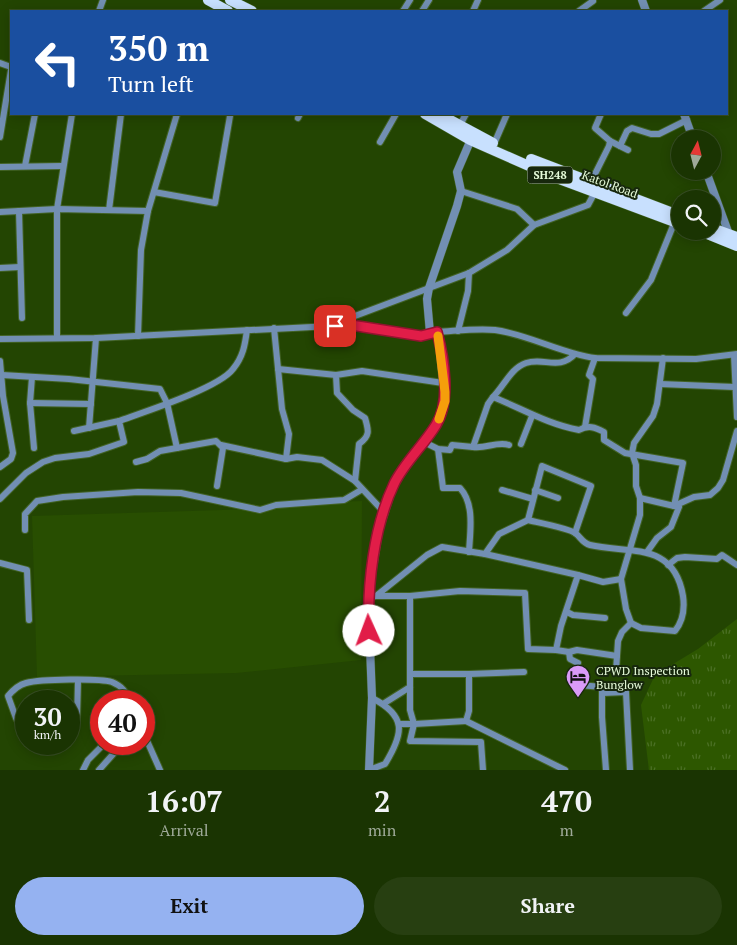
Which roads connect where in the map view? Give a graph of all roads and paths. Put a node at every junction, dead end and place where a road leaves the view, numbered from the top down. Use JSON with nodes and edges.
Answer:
{"nodes":[{"id":1,"x":208,"y":0,"type":"edge"},
{"id":2,"x":593,"y":0,"type":"edge"},
{"id":3,"x":720,"y":0,"type":"edge"},
{"id":4,"x":233,"y":5,"type":"edge"},
{"id":5,"x":226,"y":10,"type":"edge"},
{"id":6,"x":249,"y":10,"type":"edge"},
{"id":7,"x":580,"y":10,"type":"edge"},
{"id":8,"x":705,"y":10,"type":"edge"},
{"id":9,"x":10,"y":74,"type":"edge"},
{"id":10,"x":35,"y":115,"type":"edge"},
{"id":11,"x":72,"y":115,"type":"edge"},
{"id":12,"x":121,"y":115,"type":"edge"},
{"id":13,"x":177,"y":115,"type":"edge"},
{"id":14,"x":229,"y":115,"type":"edge"},
{"id":15,"x":395,"y":115,"type":"edge"},
{"id":16,"x":427,"y":115,"type":"edge"},
{"id":17,"x":441,"y":115,"type":"edge"},
{"id":18,"x":465,"y":115,"type":"edge"},
{"id":19,"x":507,"y":115,"type":"edge"},
{"id":20,"x":601,"y":115,"type":"edge"},
{"id":21,"x":685,"y":117,"type":"edge"},
{"id":22,"x":460,"y":125,"type":"junction"},
{"id":23,"x":690,"y":130,"type":"edge"},
{"id":24,"x":0,"y":137,"type":"edge"},
{"id":25,"x":472,"y":137,"type":"junction"},
{"id":26,"x":610,"y":141,"type":"junction"},
{"id":27,"x":380,"y":142,"type":"dead end"},
{"id":28,"x":494,"y":144,"type":"junction"},
{"id":29,"x":620,"y":146,"type":"junction"},
{"id":30,"x":628,"y":150,"type":"dead end"},
{"id":31,"x":25,"y":166,"type":"junction"},
{"id":32,"x":62,"y":166,"type":"junction"},
{"id":33,"x":0,"y":167,"type":"edge"},
{"id":34,"x":710,"y":180,"type":"edge"},
{"id":35,"x":595,"y":186,"type":"junction"},
{"id":36,"x":461,"y":191,"type":"junction"},
{"id":37,"x":154,"y":192,"type":"junction"},
{"id":38,"x":57,"y":209,"type":"junction"},
{"id":39,"x":109,"y":210,"type":"junction"},
{"id":40,"x":19,"y":211,"type":"junction"},
{"id":41,"x":148,"y":211,"type":"junction"},
{"id":42,"x":0,"y":212,"type":"edge"},
{"id":43,"x":671,"y":217,"type":"edge"},
{"id":44,"x":534,"y":225,"type":"junction"},
{"id":45,"x":721,"y":233,"type":"edge"},
{"id":46,"x":671,"y":236,"type":"edge"},
{"id":47,"x":721,"y":237,"type":"edge"},
{"id":48,"x":734,"y":241,"type":"edge"},
{"id":49,"x":20,"y":267,"type":"junction"},
{"id":50,"x":0,"y":268,"type":"edge"},
{"id":51,"x":469,"y":273,"type":"junction"},
{"id":52,"x":429,"y":288,"type":"junction"},
{"id":53,"x":626,"y":313,"type":"dead end"},
{"id":54,"x":22,"y":318,"type":"dead end"},
{"id":55,"x":335,"y":326,"type":"junction"},
{"id":56,"x":274,"y":328,"type":"junction"},
{"id":57,"x":247,"y":330,"type":"junction"},
{"id":58,"x":458,"y":331,"type":"junction"},
{"id":59,"x":434,"y":332,"type":"junction"},
{"id":60,"x":138,"y":336,"type":"junction"},
{"id":61,"x":57,"y":338,"type":"junction"},
{"id":62,"x":96,"y":338,"type":"junction"},
{"id":63,"x":0,"y":339,"type":"edge"},
{"id":64,"x":575,"y":354,"type":"junction"},
{"id":65,"x":736,"y":355,"type":"edge"},
{"id":66,"x":595,"y":358,"type":"junction"},
{"id":67,"x":663,"y":358,"type":"junction"},
{"id":68,"x":0,"y":361,"type":"edge"},
{"id":69,"x":278,"y":369,"type":"junction"},
{"id":70,"x":336,"y":375,"type":"junction"},
{"id":71,"x":1,"y":377,"type":"edge"},
{"id":72,"x":32,"y":377,"type":"junction"},
{"id":73,"x":93,"y":381,"type":"junction"},
{"id":74,"x":443,"y":383,"type":"junction"},
{"id":75,"x":660,"y":384,"type":"junction"},
{"id":76,"x":735,"y":387,"type":"junction"},
{"id":77,"x":1,"y":397,"type":"edge"},
{"id":78,"x":493,"y":397,"type":"junction"},
{"id":79,"x":30,"y":403,"type":"junction"},
{"id":80,"x":167,"y":403,"type":"junction"},
{"id":81,"x":91,"y":404,"type":"junction"},
{"id":82,"x":532,"y":416,"type":"junction"},
{"id":83,"x":737,"y":417,"type":"edge"},
{"id":84,"x":119,"y":421,"type":"junction"},
{"id":85,"x":585,"y":427,"type":"junction"},
{"id":86,"x":89,"y":428,"type":"junction"},
{"id":87,"x":74,"y":431,"type":"dead end"},
{"id":88,"x":737,"y":431,"type":"edge"},
{"id":89,"x":424,"y":442,"type":"junction"},
{"id":90,"x":521,"y":444,"type":"dead end"},
{"id":91,"x":221,"y":445,"type":"junction"},
{"id":92,"x":509,"y":445,"type":"dead end"},
{"id":93,"x":473,"y":447,"type":"junction"},
{"id":94,"x":34,"y":448,"type":"dead end"},
{"id":95,"x":177,"y":448,"type":"junction"},
{"id":96,"x":438,"y":449,"type":"junction"},
{"id":97,"x":632,"y":453,"type":"junction"},
{"id":98,"x":286,"y":459,"type":"junction"},
{"id":99,"x":136,"y":462,"type":"dead end"},
{"id":100,"x":0,"y":467,"type":"edge"},
{"id":101,"x":355,"y":481,"type":"junction"},
{"id":102,"x":217,"y":486,"type":"dead end"},
{"id":103,"x":361,"y":490,"type":"junction"},
{"id":104,"x":502,"y":490,"type":"dead end"},
{"id":105,"x":535,"y":490,"type":"junction"},
{"id":106,"x":558,"y":498,"type":"dead end"},
{"id":107,"x":640,"y":498,"type":"junction"},
{"id":108,"x":0,"y":499,"type":"edge"},
{"id":109,"x":533,"y":499,"type":"junction"},
{"id":110,"x":674,"y":506,"type":"junction"},
{"id":111,"x":384,"y":511,"type":"junction"},
{"id":112,"x":528,"y":520,"type":"junction"},
{"id":113,"x":25,"y":530,"type":"dead end"},
{"id":114,"x":575,"y":532,"type":"junction"},
{"id":115,"x":628,"y":551,"type":"junction"},
{"id":116,"x":469,"y":552,"type":"junction"},
{"id":117,"x":647,"y":552,"type":"junction"},
{"id":118,"x":485,"y":554,"type":"junction"},
{"id":119,"x":0,"y":563,"type":"edge"},
{"id":120,"x":668,"y":565,"type":"junction"},
{"id":121,"x":737,"y":566,"type":"edge"},
{"id":122,"x":578,"y":575,"type":"junction"},
{"id":123,"x":621,"y":579,"type":"junction"},
{"id":124,"x":410,"y":596,"type":"junction"},
{"id":125,"x":372,"y":597,"type":"junction"},
{"id":126,"x":567,"y":612,"type":"junction"},
{"id":127,"x":605,"y":618,"type":"dead end"},
{"id":128,"x":29,"y":620,"type":"dead end"},
{"id":129,"x":631,"y":623,"type":"junction"},
{"id":130,"x":556,"y":650,"type":"junction"},
{"id":131,"x":569,"y":652,"type":"junction"},
{"id":132,"x":617,"y":656,"type":"junction"},
{"id":133,"x":578,"y":663,"type":"dead end"},
{"id":134,"x":616,"y":671,"type":"dead end"},
{"id":135,"x":524,"y":672,"type":"dead end"},
{"id":136,"x":410,"y":674,"type":"junction"},
{"id":137,"x":469,"y":674,"type":"junction"},
{"id":138,"x":78,"y":680,"type":"junction"},
{"id":139,"x":579,"y":685,"type":"dead end"},
{"id":140,"x":410,"y":688,"type":"junction"},
{"id":141,"x":78,"y":690,"type":"edge"},
{"id":142,"x":126,"y":690,"type":"edge"},
{"id":143,"x":602,"y":693,"type":"junction"},
{"id":144,"x":372,"y":698,"type":"junction"},
{"id":145,"x":383,"y":704,"type":"junction"},
{"id":146,"x":15,"y":715,"type":"edge"},
{"id":147,"x":466,"y":721,"type":"junction"},
{"id":148,"x":399,"y":724,"type":"junction"},
{"id":149,"x":414,"y":724,"type":"junction"},
{"id":150,"x":93,"y":755,"type":"edge"},
{"id":151,"x":112,"y":755,"type":"edge"},
{"id":152,"x":153,"y":755,"type":"edge"},
{"id":153,"x":83,"y":770,"type":"edge"},
{"id":154,"x":99,"y":770,"type":"edge"},
{"id":155,"x":160,"y":770,"type":"edge"},
{"id":156,"x":369,"y":770,"type":"edge"},
{"id":157,"x":483,"y":770,"type":"edge"},
{"id":158,"x":565,"y":770,"type":"edge"},
{"id":159,"x":606,"y":770,"type":"edge"},
{"id":160,"x":630,"y":770,"type":"edge"}],
"edges":[{"from":1,"to":5,"type":"main road"},
{"from":2,"to":7,"type":"street"},
{"from":3,"to":8,"type":"street"},
{"from":4,"to":6,"type":"main road"},
{"from":9,"to":24,"type":"street"},
{"from":10,"to":31,"type":"street"},
{"from":11,"to":32,"type":"street"},
{"from":12,"to":39,"type":"street"},
{"from":13,"to":37,"type":"street"},
{"from":14,"to":37,"type":"street"},
{"from":15,"to":27,"type":"street"},
{"from":16,"to":25,"type":"main road","name":"Katol Road","number":"SH248"},
{"from":17,"to":22,"type":"main road","name":"Katol Road","number":"SH248"},
{"from":18,"to":22,"type":"street"},
{"from":19,"to":28,"type":"street"},
{"from":20,"to":26,"type":"street"},
{"from":21,"to":23,"type":"street"},
{"from":21,"to":29,"type":"street"},
{"from":22,"to":25,"type":"main road","name":"Katol Road","number":"SH248"},
{"from":25,"to":28,"type":"main road","name":"Katol Road","number":"SH248"},
{"from":25,"to":35,"type":"main road","name":"Katol Road","number":"SH248"},
{"from":25,"to":36,"type":"street"},
{"from":26,"to":29,"type":"street"},
{"from":26,"to":35,"type":"street"},
{"from":28,"to":35,"type":"main road","name":"Katol Road","number":"SH248"},
{"from":29,"to":30,"type":"street"},
{"from":31,"to":32,"type":"street"},
{"from":31,"to":33,"type":"street"},
{"from":32,"to":38,"type":"street"},
{"from":34,"to":48,"type":"street"},
{"from":35,"to":43,"type":"main road","name":"Katol Road","number":"SH248"},
{"from":35,"to":44,"type":"street"},
{"from":36,"to":44,"type":"street"},
{"from":36,"to":52,"type":"street"},
{"from":37,"to":41,"type":"street"},
{"from":38,"to":39,"type":"street"},
{"from":38,"to":40,"type":"street"},
{"from":38,"to":61,"type":"street"},
{"from":39,"to":41,"type":"street"},
{"from":40,"to":42,"type":"street"},
{"from":40,"to":49,"type":"street"},
{"from":41,"to":60,"type":"street"},
{"from":44,"to":51,"type":"street"},
{"from":45,"to":48,"type":"main road"},
{"from":46,"to":53,"type":"street"},
{"from":47,"to":48,"type":"main road"},
{"from":49,"to":50,"type":"street"},
{"from":49,"to":54,"type":"street"},
{"from":51,"to":52,"type":"street"},
{"from":51,"to":58,"type":"street"},
{"from":52,"to":55,"type":"street"},
{"from":52,"to":59,"type":"street"},
{"from":55,"to":56,"type":"street"},
{"from":55,"to":59,"type":"street"},
{"from":56,"to":57,"type":"street"},
{"from":56,"to":69,"type":"street"},
{"from":57,"to":60,"type":"street"},
{"from":57,"to":80,"type":"street"},
{"from":58,"to":59,"type":"street"},
{"from":58,"to":64,"type":"street"},
{"from":59,"to":74,"type":"street"},
{"from":60,"to":62,"type":"street"},
{"from":61,"to":62,"type":"street"},
{"from":61,"to":63,"type":"street"},
{"from":62,"to":73,"type":"street"},
{"from":64,"to":66,"type":"street"},
{"from":64,"to":78,"type":"street"},
{"from":65,"to":67,"type":"street"},
{"from":65,"to":76,"type":"street"},
{"from":66,"to":67,"type":"street"},
{"from":66,"to":85,"type":"street"},
{"from":67,"to":75,"type":"street"},
{"from":68,"to":71,"type":"street"},
{"from":69,"to":70,"type":"street"},
{"from":69,"to":98,"type":"street"},
{"from":70,"to":74,"type":"street"},
{"from":70,"to":101,"type":"street"},
{"from":71,"to":72,"type":"street"},
{"from":71,"to":77,"type":"street"},
{"from":72,"to":73,"type":"street"},
{"from":72,"to":79,"type":"street"},
{"from":73,"to":80,"type":"street"},
{"from":73,"to":81,"type":"street"},
{"from":74,"to":89,"type":"street"},
{"from":75,"to":76,"type":"street"},
{"from":75,"to":97,"type":"street"},
{"from":76,"to":83,"type":"street"},
{"from":77,"to":100,"type":"street"},
{"from":78,"to":82,"type":"street"},
{"from":78,"to":93,"type":"street"},
{"from":79,"to":81,"type":"street"},
{"from":79,"to":94,"type":"street"},
{"from":80,"to":84,"type":"street"},
{"from":80,"to":95,"type":"street"},
{"from":81,"to":86,"type":"street"},
{"from":82,"to":85,"type":"street"},
{"from":82,"to":90,"type":"street"},
{"from":84,"to":86,"type":"street"},
{"from":84,"to":108,"type":"street"},
{"from":85,"to":97,"type":"street"},
{"from":86,"to":87,"type":"street"},
{"from":88,"to":110,"type":"street"},
{"from":89,"to":96,"type":"street"},
{"from":89,"to":111,"type":"street"},
{"from":91,"to":95,"type":"street"},
{"from":91,"to":98,"type":"street"},
{"from":91,"to":102,"type":"street"},
{"from":92,"to":93,"type":"street"},
{"from":93,"to":96,"type":"street"},
{"from":95,"to":99,"type":"street"},
{"from":96,"to":116,"type":"street"},
{"from":97,"to":107,"type":"street"},
{"from":97,"to":110,"type":"street"},
{"from":98,"to":101,"type":"street"},
{"from":101,"to":103,"type":"street"},
{"from":103,"to":111,"type":"street"},
{"from":103,"to":113,"type":"street"},
{"from":104,"to":109,"type":"street"},
{"from":105,"to":106,"type":"street"},
{"from":105,"to":109,"type":"street"},
{"from":105,"to":114,"type":"street"},
{"from":107,"to":110,"type":"street"},
{"from":107,"to":115,"type":"street"},
{"from":109,"to":112,"type":"street"},
{"from":110,"to":117,"type":"street"},
{"from":111,"to":125,"type":"street"},
{"from":112,"to":114,"type":"street"},
{"from":112,"to":118,"type":"street"},
{"from":114,"to":115,"type":"street"},
{"from":115,"to":117,"type":"street"},
{"from":115,"to":123,"type":"street"},
{"from":116,"to":118,"type":"street"},
{"from":116,"to":125,"type":"street"},
{"from":117,"to":120,"type":"street"},
{"from":118,"to":122,"type":"street"},
{"from":119,"to":128,"type":"street"},
{"from":120,"to":121,"type":"street"},
{"from":120,"to":129,"type":"street"},
{"from":122,"to":123,"type":"street"},
{"from":122,"to":126,"type":"street"},
{"from":123,"to":129,"type":"street"},
{"from":124,"to":125,"type":"street"},
{"from":124,"to":130,"type":"street"},
{"from":124,"to":136,"type":"street"},
{"from":125,"to":144,"type":"street"},
{"from":126,"to":127,"type":"street"},
{"from":126,"to":130,"type":"street"},
{"from":129,"to":132,"type":"street"},
{"from":130,"to":131,"type":"street"},
{"from":131,"to":132,"type":"street"},
{"from":131,"to":133,"type":"street"},
{"from":132,"to":134,"type":"street"},
{"from":135,"to":137,"type":"street"},
{"from":136,"to":137,"type":"street"},
{"from":136,"to":140,"type":"street"},
{"from":137,"to":147,"type":"street"},
{"from":138,"to":141,"type":"street"},
{"from":138,"to":142,"type":"street"},
{"from":138,"to":146,"type":"street"},
{"from":139,"to":143,"type":"street"},
{"from":140,"to":145,"type":"street"},
{"from":140,"to":149,"type":"street"},
{"from":143,"to":159,"type":"street"},
{"from":143,"to":160,"type":"street"},
{"from":144,"to":145,"type":"street"},
{"from":144,"to":156,"type":"street"},
{"from":145,"to":148,"type":"street"},
{"from":147,"to":149,"type":"street"},
{"from":147,"to":158,"type":"street"},
{"from":148,"to":149,"type":"street"},
{"from":148,"to":156,"type":"street"},
{"from":149,"to":157,"type":"street"},
{"from":150,"to":153,"type":"street"},
{"from":151,"to":154,"type":"street"},
{"from":152,"to":155,"type":"street"}]}
